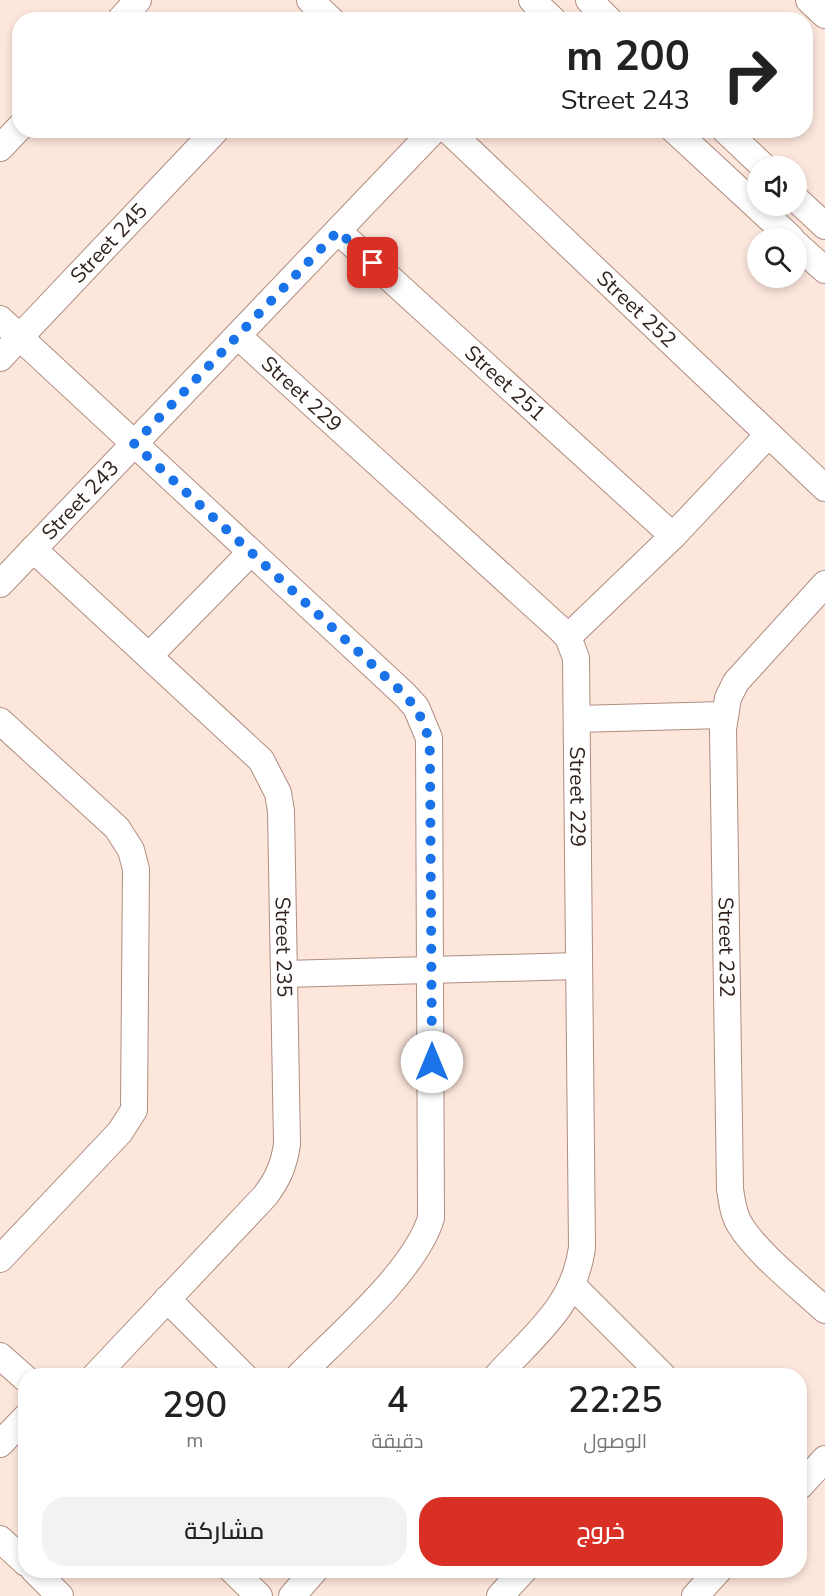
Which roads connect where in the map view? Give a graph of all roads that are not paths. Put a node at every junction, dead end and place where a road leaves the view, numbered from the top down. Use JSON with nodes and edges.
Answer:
{"nodes":[{"id":1,"x":138,"y":0,"type":"edge"},
{"id":2,"x":589,"y":0,"type":"edge"},
{"id":3,"x":809,"y":0,"type":"edge"},
{"id":4,"x":127,"y":12,"type":"edge"},
{"id":5,"x":601,"y":12,"type":"edge"},
{"id":6,"x":825,"y":15,"type":"edge"},
{"id":7,"x":12,"y":135,"type":"edge"},
{"id":8,"x":208,"y":138,"type":"edge"},
{"id":9,"x":426,"y":138,"type":"edge"},
{"id":10,"x":456,"y":138,"type":"edge"},
{"id":11,"x":683,"y":138,"type":"edge"},
{"id":12,"x":733,"y":138,"type":"edge"},
{"id":13,"x":0,"y":148,"type":"edge"},
{"id":14,"x":752,"y":156,"type":"edge"},
{"id":15,"x":807,"y":209,"type":"edge"},
{"id":16,"x":825,"y":226,"type":"edge"},
{"id":17,"x":780,"y":228,"type":"edge"},
{"id":18,"x":338,"y":231,"type":"junction"},
{"id":19,"x":807,"y":254,"type":"edge"},
{"id":20,"x":825,"y":270,"type":"edge"},
{"id":21,"x":0,"y":319,"type":"edge"},
{"id":22,"x":238,"y":336,"type":"junction"},
{"id":23,"x":20,"y":337,"type":"junction"},
{"id":24,"x":0,"y":358,"type":"edge"},
{"id":25,"x":768,"y":435,"type":"junction"},
{"id":26,"x":134,"y":444,"type":"junction"},
{"id":27,"x":825,"y":488,"type":"edge"},
{"id":28,"x":673,"y":536,"type":"junction"},
{"id":29,"x":33,"y":549,"type":"junction"},
{"id":30,"x":251,"y":552,"type":"junction"},
{"id":31,"x":0,"y":584,"type":"edge"},
{"id":32,"x":825,"y":584,"type":"edge"},
{"id":33,"x":568,"y":637,"type":"junction"},
{"id":34,"x":149,"y":656,"type":"junction"},
{"id":35,"x":723,"y":716,"type":"junction"},
{"id":36,"x":577,"y":719,"type":"junction"},
{"id":37,"x":0,"y":721,"type":"edge"},
{"id":38,"x":578,"y":966,"type":"junction"},
{"id":39,"x":431,"y":970,"type":"junction"},
{"id":40,"x":284,"y":974,"type":"junction"},
{"id":41,"x":0,"y":1258,"type":"edge"},
{"id":42,"x":573,"y":1286,"type":"junction"},
{"id":43,"x":167,"y":1299,"type":"junction"},
{"id":44,"x":825,"y":1310,"type":"edge"},
{"id":45,"x":0,"y":1356,"type":"edge"},
{"id":46,"x":102,"y":1368,"type":"edge"},
{"id":47,"x":236,"y":1368,"type":"edge"},
{"id":48,"x":307,"y":1368,"type":"edge"},
{"id":49,"x":504,"y":1368,"type":"edge"},
{"id":50,"x":655,"y":1368,"type":"edge"},
{"id":51,"x":18,"y":1373,"type":"edge"},
{"id":52,"x":18,"y":1425,"type":"edge"},
{"id":53,"x":0,"y":1444,"type":"edge"},
{"id":54,"x":825,"y":1459,"type":"edge"},
{"id":55,"x":807,"y":1478,"type":"edge"},
{"id":56,"x":0,"y":1539,"type":"edge"},
{"id":57,"x":18,"y":1556,"type":"edge"},
{"id":58,"x":41,"y":1578,"type":"edge"},
{"id":59,"x":240,"y":1578,"type":"edge"},
{"id":60,"x":308,"y":1578,"type":"edge"},
{"id":61,"x":517,"y":1578,"type":"edge"},
{"id":62,"x":712,"y":1578,"type":"edge"},
{"id":63,"x":60,"y":1596,"type":"edge"},
{"id":64,"x":259,"y":1596,"type":"edge"},
{"id":65,"x":292,"y":1596,"type":"edge"},
{"id":66,"x":500,"y":1596,"type":"edge"},
{"id":67,"x":695,"y":1596,"type":"edge"}],
"edges":[{"from":1,"to":4,"type":"street"},
{"from":2,"to":5,"type":"street"},
{"from":3,"to":6,"type":"street"},
{"from":7,"to":13,"type":"street"},
{"from":8,"to":23,"type":"street","name":"Street 245"},
{"from":9,"to":18,"type":"street","name":"Street 243"},
{"from":10,"to":25,"type":"street","name":"Street 252"},
{"from":11,"to":17,"type":"street"},
{"from":12,"to":14,"type":"street"},
{"from":15,"to":16,"type":"street"},
{"from":18,"to":22,"type":"street","name":"Street 243"},
{"from":18,"to":28,"type":"street","name":"Street 251"},
{"from":19,"to":20,"type":"street"},
{"from":21,"to":23,"type":"street"},
{"from":22,"to":26,"type":"street","name":"Street 243"},
{"from":22,"to":33,"type":"street","name":"Street 229"},
{"from":23,"to":24,"type":"street","name":"Street 245"},
{"from":23,"to":26,"type":"street"},
{"from":25,"to":27,"type":"street","name":"Street 252"},
{"from":25,"to":28,"type":"street"},
{"from":26,"to":29,"type":"street","name":"Street 243"},
{"from":26,"to":30,"type":"street"},
{"from":28,"to":33,"type":"street"},
{"from":29,"to":31,"type":"street","name":"Street 243"},
{"from":29,"to":34,"type":"street","name":"Street 235"},
{"from":30,"to":34,"type":"street"},
{"from":30,"to":39,"type":"street"},
{"from":32,"to":35,"type":"street","name":"Street 232"},
{"from":33,"to":36,"type":"street","name":"Street 229"},
{"from":34,"to":40,"type":"street","name":"Street 235"},
{"from":35,"to":36,"type":"street"},
{"from":35,"to":44,"type":"street","name":"Street 232"},
{"from":36,"to":38,"type":"street","name":"Street 229"},
{"from":37,"to":41,"type":"street"},
{"from":38,"to":39,"type":"street"},
{"from":38,"to":42,"type":"street","name":"Street 229"},
{"from":39,"to":40,"type":"street"},
{"from":39,"to":48,"type":"street"},
{"from":40,"to":43,"type":"street","name":"Street 235"},
{"from":42,"to":49,"type":"street","name":"Street 229"},
{"from":42,"to":50,"type":"street"},
{"from":43,"to":46,"type":"street","name":"Street 235"},
{"from":43,"to":47,"type":"street"},
{"from":45,"to":51,"type":"street"},
{"from":52,"to":53,"type":"street"},
{"from":54,"to":55,"type":"street"},
{"from":56,"to":57,"type":"street"},
{"from":58,"to":63,"type":"street"},
{"from":59,"to":64,"type":"street"},
{"from":60,"to":65,"type":"street"},
{"from":61,"to":66,"type":"street"},
{"from":62,"to":67,"type":"street"}]}
